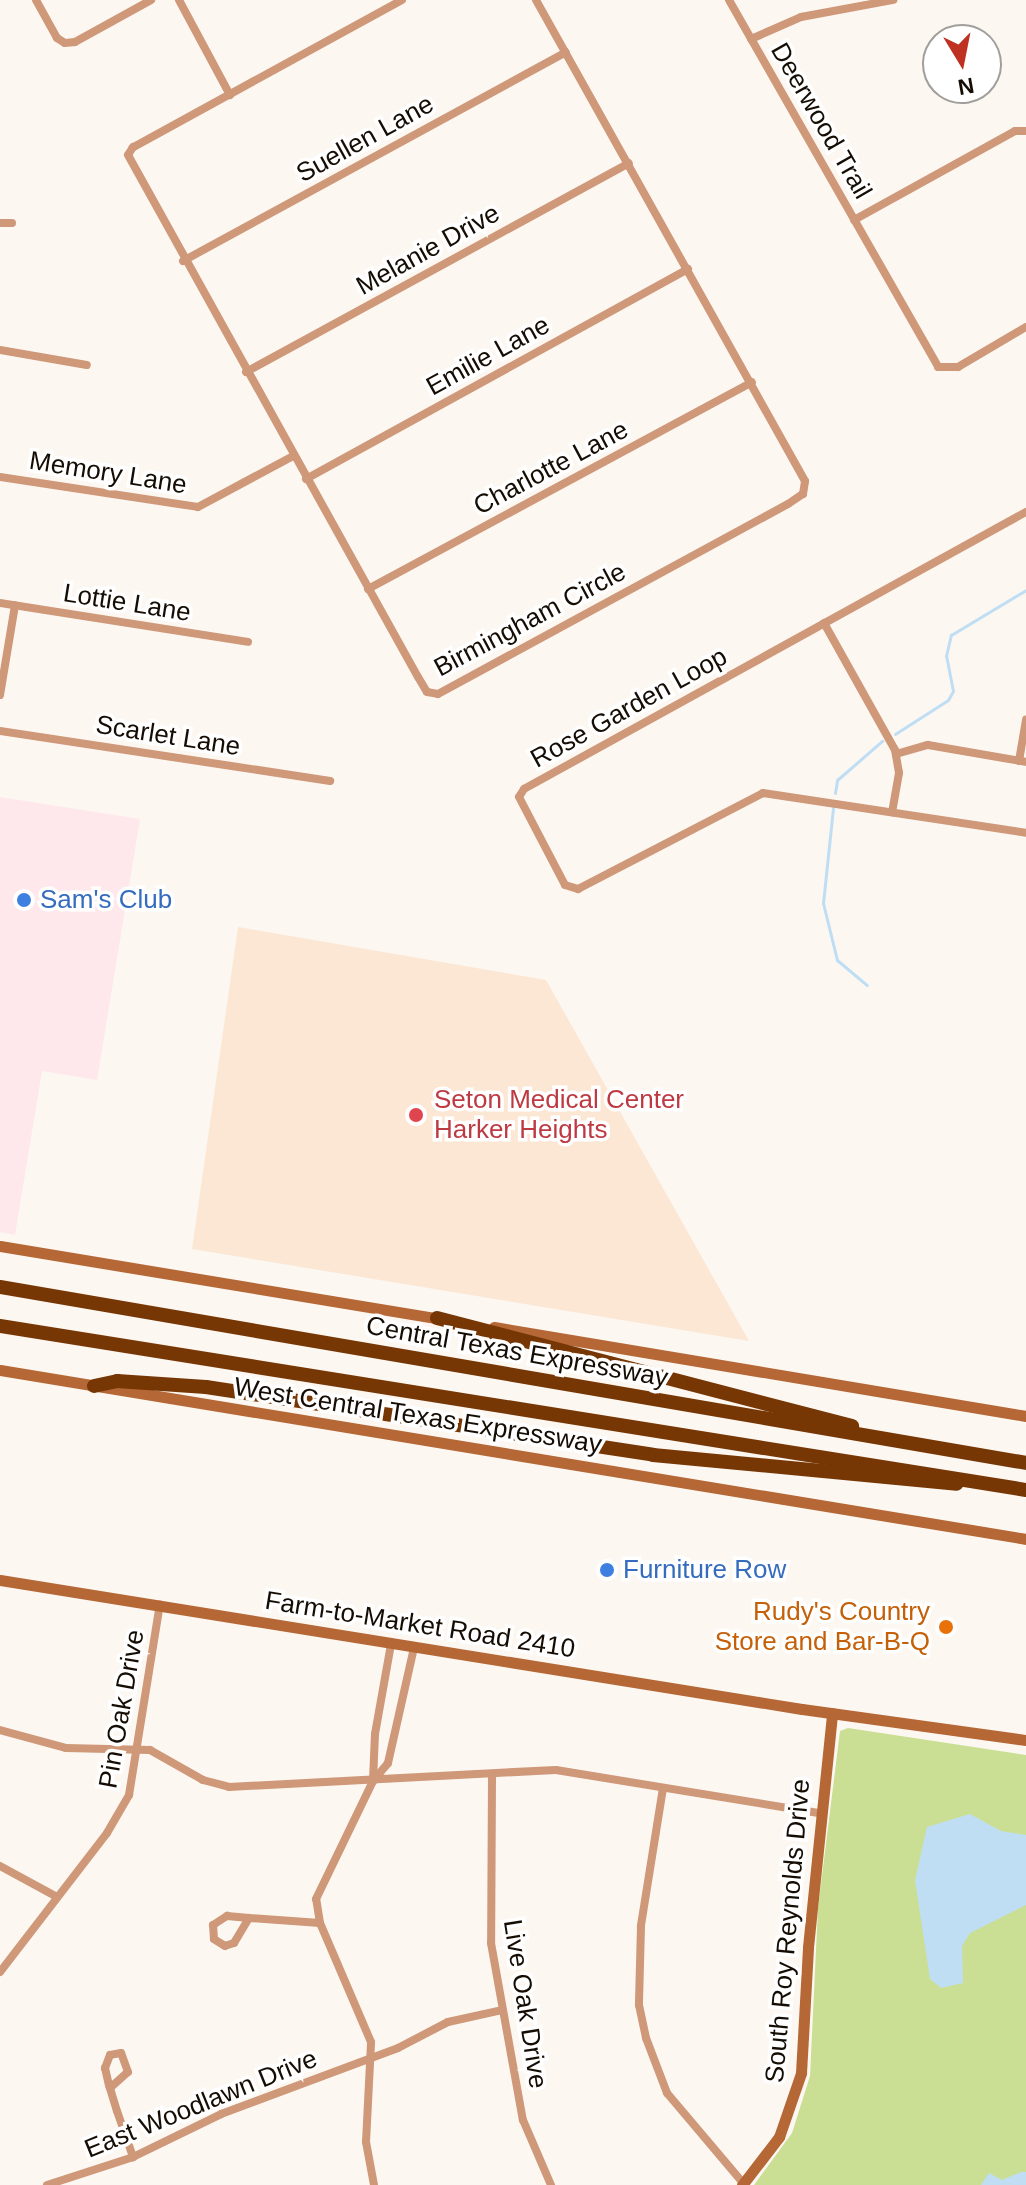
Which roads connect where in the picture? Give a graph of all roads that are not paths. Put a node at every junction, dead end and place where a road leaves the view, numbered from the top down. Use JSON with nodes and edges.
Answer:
{"nodes":[{"id":1,"x":36,"y":0,"type":"edge"},
{"id":2,"x":151,"y":0,"type":"edge"},
{"id":3,"x":179,"y":0,"type":"edge"},
{"id":4,"x":402,"y":0,"type":"edge"},
{"id":5,"x":536,"y":0,"type":"edge"},
{"id":6,"x":729,"y":0,"type":"edge"},
{"id":7,"x":893,"y":0,"type":"edge"},
{"id":8,"x":751,"y":39,"type":"junction"},
{"id":9,"x":566,"y":52,"type":"junction"},
{"id":10,"x":230,"y":95,"type":"junction"},
{"id":11,"x":1026,"y":131,"type":"edge"},
{"id":12,"x":629,"y":163,"type":"junction"},
{"id":13,"x":854,"y":220,"type":"junction"},
{"id":14,"x":0,"y":223,"type":"edge"},
{"id":15,"x":12,"y":223,"type":"dead end"},
{"id":16,"x":183,"y":261,"type":"junction"},
{"id":17,"x":688,"y":269,"type":"junction"},
{"id":18,"x":1026,"y":327,"type":"edge"},
{"id":19,"x":0,"y":350,"type":"edge"},
{"id":20,"x":87,"y":365,"type":"dead end"},
{"id":21,"x":246,"y":372,"type":"junction"},
{"id":22,"x":752,"y":382,"type":"junction"},
{"id":23,"x":293,"y":456,"type":"junction"},
{"id":24,"x":0,"y":477,"type":"edge"},
{"id":25,"x":306,"y":479,"type":"junction"},
{"id":26,"x":1026,"y":512,"type":"edge"},
{"id":27,"x":368,"y":589,"type":"junction"},
{"id":28,"x":0,"y":603,"type":"edge"},
{"id":29,"x":15,"y":605,"type":"junction"},
{"id":30,"x":824,"y":623,"type":"junction"},
{"id":31,"x":248,"y":642,"type":"dead end"},
{"id":32,"x":0,"y":695,"type":"edge"},
{"id":33,"x":1026,"y":720,"type":"edge"},
{"id":34,"x":0,"y":731,"type":"edge"},
{"id":35,"x":896,"y":754,"type":"junction"},
{"id":36,"x":1022,"y":762,"type":"edge"},
{"id":37,"x":330,"y":781,"type":"dead end"},
{"id":38,"x":892,"y":812,"type":"junction"},
{"id":39,"x":1026,"y":833,"type":"edge"},
{"id":40,"x":0,"y":1246,"type":"edge"},
{"id":41,"x":0,"y":1287,"type":"edge"},
{"id":42,"x":437,"y":1318,"type":"junction"},
{"id":43,"x":0,"y":1326,"type":"edge"},
{"id":44,"x":0,"y":1370,"type":"edge"},
{"id":45,"x":94,"y":1386,"type":"junction"},
{"id":46,"x":1026,"y":1416,"type":"edge"},
{"id":47,"x":874,"y":1437,"type":"junction"},
{"id":48,"x":1026,"y":1463,"type":"edge"},
{"id":49,"x":978,"y":1482,"type":"junction"},
{"id":50,"x":1026,"y":1490,"type":"edge"},
{"id":51,"x":1026,"y":1539,"type":"edge"},
{"id":52,"x":0,"y":1580,"type":"edge"},
{"id":53,"x":160,"y":1604,"type":"junction"},
{"id":54,"x":391,"y":1644,"type":"junction"},
{"id":55,"x":414,"y":1648,"type":"junction"},
{"id":56,"x":832,"y":1713,"type":"junction"},
{"id":57,"x":0,"y":1730,"type":"edge"},
{"id":58,"x":1026,"y":1740,"type":"edge"},
{"id":59,"x":140,"y":1748,"type":"junction"},
{"id":60,"x":492,"y":1776,"type":"junction"},
{"id":61,"x":373,"y":1781,"type":"junction"},
{"id":62,"x":663,"y":1788,"type":"junction"},
{"id":63,"x":819,"y":1813,"type":"junction"},
{"id":64,"x":0,"y":1866,"type":"edge"},
{"id":65,"x":57,"y":1897,"type":"junction"},
{"id":66,"x":249,"y":1918,"type":"junction"},
{"id":67,"x":320,"y":1923,"type":"junction"},
{"id":68,"x":0,"y":1972,"type":"edge"},
{"id":69,"x":502,"y":2010,"type":"junction"},
{"id":70,"x":370,"y":2057,"type":"junction"},
{"id":71,"x":110,"y":2088,"type":"dead end"},
{"id":72,"x":133,"y":2157,"type":"junction"},
{"id":73,"x":743,"y":2184,"type":"edge"},
{"id":74,"x":47,"y":2185,"type":"edge"},
{"id":75,"x":374,"y":2185,"type":"edge"},
{"id":76,"x":551,"y":2185,"type":"edge"}],
"edges":[{"from":1,"to":2,"type":"street"},
{"from":3,"to":10,"type":"street"},
{"from":4,"to":10,"type":"street","name":"Birmingham Circle"},
{"from":5,"to":9,"type":"street","name":"Birmingham Circle"},
{"from":6,"to":8,"type":"street","name":"Deerwood Trail"},
{"from":7,"to":8,"type":"street"},
{"from":8,"to":13,"type":"street","name":"Deerwood Trail"},
{"from":9,"to":12,"type":"street","name":"Birmingham Circle"},
{"from":9,"to":16,"type":"street","name":"Suellen Lane"},
{"from":10,"to":16,"type":"street","name":"Birmingham Circle"},
{"from":11,"to":13,"type":"street","name":"Deerwood Trail"},
{"from":12,"to":17,"type":"street","name":"Birmingham Circle"},
{"from":12,"to":21,"type":"street","name":"Melanie Drive"},
{"from":13,"to":18,"type":"street","name":"Deerwood Trail"},
{"from":14,"to":15,"type":"street"},
{"from":16,"to":21,"type":"street","name":"Birmingham Circle"},
{"from":17,"to":22,"type":"street","name":"Birmingham Circle"},
{"from":17,"to":25,"type":"street","name":"Emilie Lane"},
{"from":19,"to":20,"type":"street"},
{"from":21,"to":23,"type":"street","name":"Birmingham Circle"},
{"from":22,"to":27,"type":"street","name":"Charlotte Lane"},
{"from":22,"to":27,"type":"street","name":"Birmingham Circle"},
{"from":23,"to":24,"type":"street","name":"Memory Lane"},
{"from":23,"to":25,"type":"street","name":"Birmingham Circle"},
{"from":25,"to":27,"type":"street","name":"Birmingham Circle"},
{"from":26,"to":30,"type":"street","name":"Rose Garden Loop"},
{"from":28,"to":29,"type":"street","name":"Lottie Lane"},
{"from":29,"to":31,"type":"street","name":"Lottie Lane"},
{"from":29,"to":32,"type":"street"},
{"from":30,"to":35,"type":"street"},
{"from":30,"to":38,"type":"street","name":"Rose Garden Loop"},
{"from":33,"to":36,"type":"street"},
{"from":34,"to":37,"type":"street","name":"Scarlet Lane"},
{"from":35,"to":36,"type":"street"},
{"from":35,"to":38,"type":"street"},
{"from":38,"to":39,"type":"street","name":"Rose Garden Loop"},
{"from":40,"to":42,"type":"main road"},
{"from":41,"to":47,"type":"highway","name":"Central Texas Expressway"},
{"from":42,"to":46,"type":"main road"},
{"from":42,"to":47,"type":"highway"},
{"from":43,"to":49,"type":"highway","name":"Central Texas Expressway"},
{"from":44,"to":45,"type":"main road","name":"West Central Texas Expressway"},
{"from":45,"to":49,"type":"highway"},
{"from":45,"to":51,"type":"main road","name":"West Central Texas Expressway"},
{"from":47,"to":48,"type":"highway","name":"Central Texas Expressway"},
{"from":49,"to":50,"type":"highway","name":"Central Texas Expressway"},
{"from":52,"to":53,"type":"main road","name":"Farm-to-Market Road 2410"},
{"from":53,"to":54,"type":"main road","name":"Farm-to-Market Road 2410"},
{"from":53,"to":59,"type":"street","name":"Pin Oak Drive"},
{"from":54,"to":55,"type":"main road","name":"Farm-to-Market Road 2410"},
{"from":54,"to":61,"type":"street"},
{"from":55,"to":56,"type":"main road","name":"Farm-to-Market Road 2410"},
{"from":55,"to":61,"type":"street"},
{"from":56,"to":58,"type":"main road","name":"Farm-to-Market Road 2410"},
{"from":56,"to":63,"type":"main road","name":"South Roy Reynolds Drive"},
{"from":57,"to":59,"type":"street"},
{"from":59,"to":61,"type":"street"},
{"from":59,"to":65,"type":"street","name":"Pin Oak Drive"},
{"from":60,"to":61,"type":"street"},
{"from":60,"to":62,"type":"street"},
{"from":60,"to":69,"type":"street","name":"Live Oak Drive"},
{"from":61,"to":67,"type":"street"},
{"from":62,"to":63,"type":"street"},
{"from":62,"to":73,"type":"street"},
{"from":63,"to":73,"type":"main road","name":"South Roy Reynolds Drive"},
{"from":64,"to":65,"type":"street"},
{"from":65,"to":68,"type":"street","name":"Pin Oak Drive"},
{"from":66,"to":66,"type":"street"},
{"from":66,"to":67,"type":"street"},
{"from":67,"to":70,"type":"street"},
{"from":69,"to":70,"type":"street","name":"East Woodlawn Drive"},
{"from":69,"to":76,"type":"street","name":"Live Oak Drive"},
{"from":70,"to":72,"type":"street","name":"East Woodlawn Drive"},
{"from":70,"to":75,"type":"street"},
{"from":71,"to":72,"type":"street"},
{"from":72,"to":74,"type":"street","name":"East Woodlawn Drive"}]}
